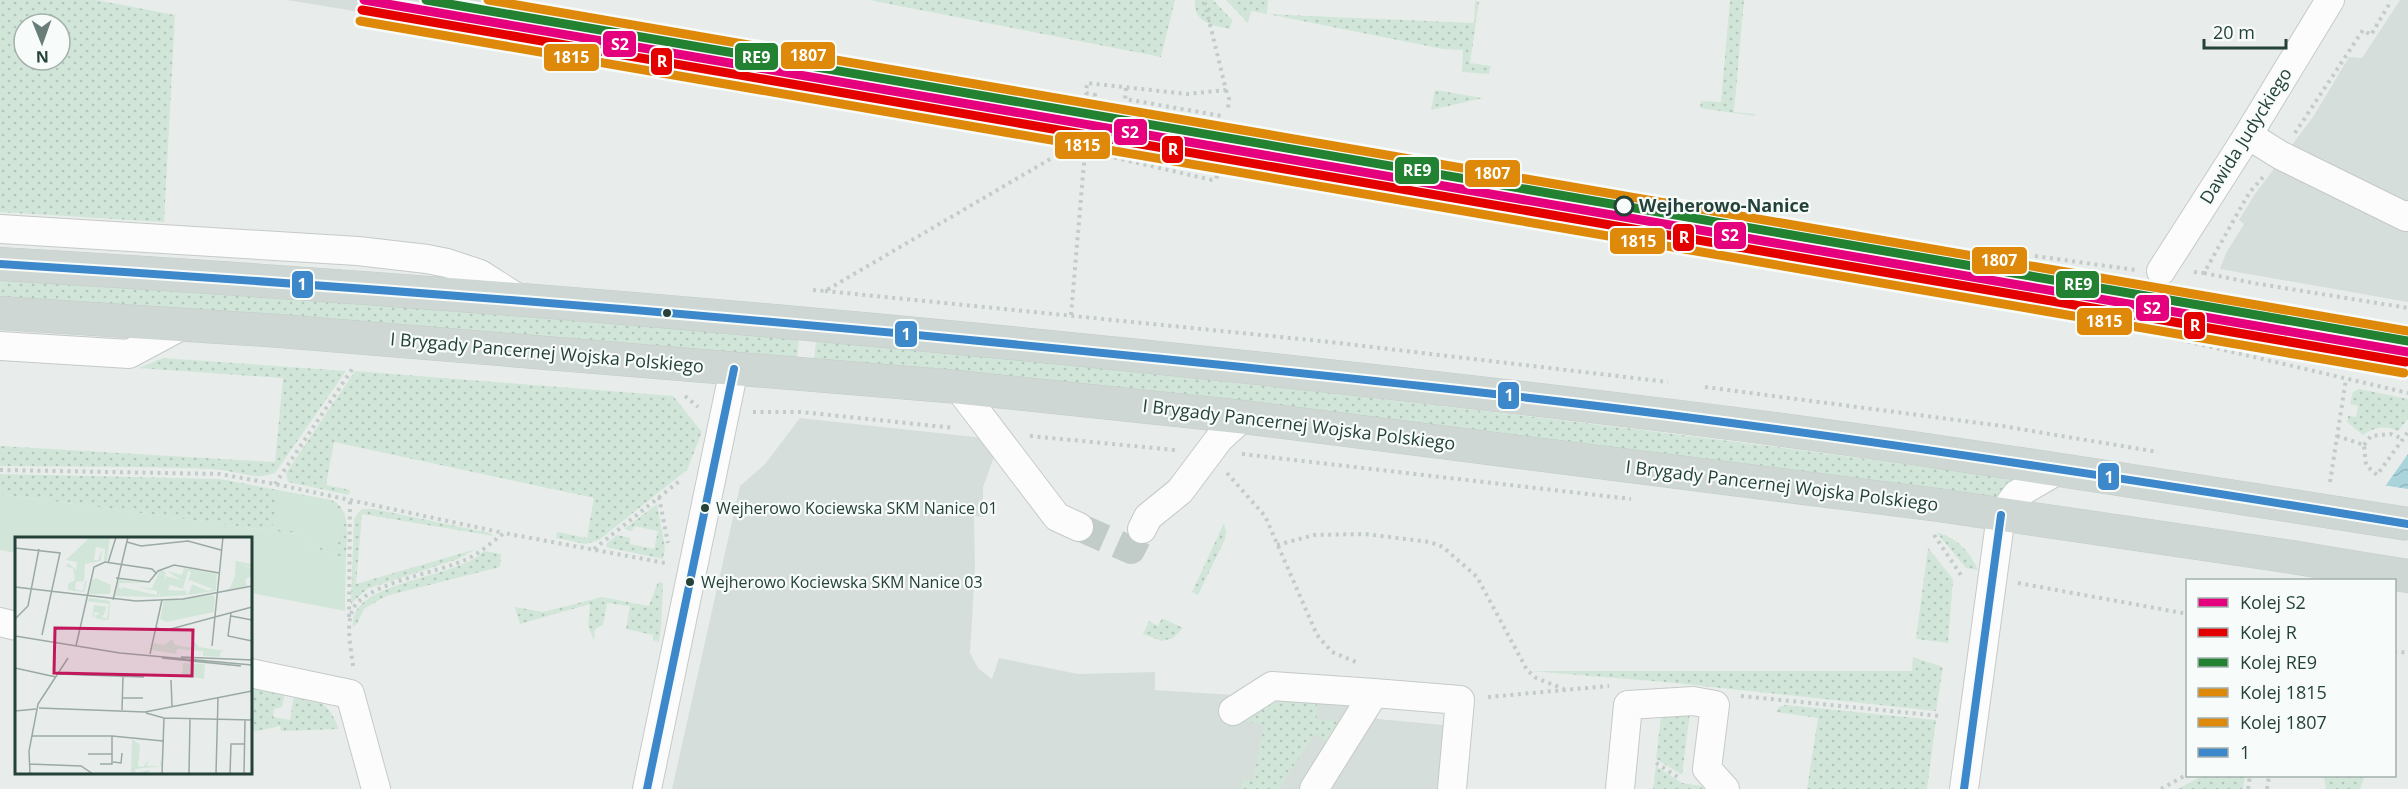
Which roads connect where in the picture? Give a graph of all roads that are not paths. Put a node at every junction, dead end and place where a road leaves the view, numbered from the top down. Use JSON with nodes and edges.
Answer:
{"nodes":[{"id":1,"x":2330,"y":0,"type":"edge"},
{"id":2,"x":2248,"y":135,"type":"junction"},
{"id":3,"x":2408,"y":215,"type":"edge"},
{"id":4,"x":0,"y":229,"type":"edge"},
{"id":5,"x":0,"y":264,"type":"edge"},
{"id":6,"x":2161,"y":271,"type":"dead end"},
{"id":7,"x":519,"y":299,"type":"junction"},
{"id":8,"x":0,"y":314,"type":"edge"},
{"id":9,"x":185,"y":324,"type":"junction"},
{"id":10,"x":0,"y":346,"type":"edge"},
{"id":11,"x":734,"y":369,"type":"junction"},
{"id":12,"x":957,"y":387,"type":"junction"},
{"id":13,"x":1243,"y":417,"type":"junction"},
{"id":14,"x":2060,"y":469,"type":"junction"},
{"id":15,"x":2001,"y":515,"type":"junction"},
{"id":16,"x":2408,"y":525,"type":"edge"},
{"id":17,"x":1079,"y":527,"type":"tunnel mouth"},
{"id":18,"x":1142,"y":529,"type":"tunnel mouth"},
{"id":19,"x":2408,"y":576,"type":"edge"},
{"id":20,"x":0,"y":622,"type":"edge"},
{"id":21,"x":15,"y":626,"type":"edge"},
{"id":22,"x":252,"y":674,"type":"edge"},
{"id":23,"x":1374,"y":693,"type":"junction"},
{"id":24,"x":1233,"y":711,"type":"dead end"},
{"id":25,"x":376,"y":789,"type":"edge"},
{"id":26,"x":647,"y":789,"type":"edge"},
{"id":27,"x":1314,"y":789,"type":"edge"},
{"id":28,"x":1452,"y":789,"type":"edge"},
{"id":29,"x":1620,"y":789,"type":"edge"},
{"id":30,"x":1725,"y":789,"type":"edge"},
{"id":31,"x":1964,"y":789,"type":"edge"}],
"edges":[{"from":1,"to":2,"type":"street","name":"Dawida Judyckiego"},
{"from":2,"to":3,"type":"street"},
{"from":2,"to":6,"type":"street","name":"Dawida Judyckiego"},
{"from":4,"to":7,"type":"street"},
{"from":5,"to":7,"type":"main road"},
{"from":7,"to":14,"type":"main road"},
{"from":8,"to":9,"type":"main road","name":"I Brygady Pancernej Wojska Polskiego"},
{"from":9,"to":10,"type":"street"},
{"from":9,"to":11,"type":"main road","name":"I Brygady Pancernej Wojska Polskiego"},
{"from":11,"to":12,"type":"main road","name":"I Brygady Pancernej Wojska Polskiego"},
{"from":11,"to":26,"type":"street"},
{"from":12,"to":13,"type":"main road","name":"I Brygady Pancernej Wojska Polskiego"},
{"from":12,"to":17,"type":"street"},
{"from":13,"to":15,"type":"main road","name":"I Brygady Pancernej Wojska Polskiego"},
{"from":13,"to":18,"type":"street"},
{"from":14,"to":15,"type":"street"},
{"from":14,"to":16,"type":"main road","bridge":true},
{"from":15,"to":19,"type":"main road","name":"I Brygady Pancernej Wojska Polskiego","bridge":true},
{"from":15,"to":31,"type":"street"},
{"from":20,"to":21,"type":"street"},
{"from":22,"to":25,"type":"street"},
{"from":23,"to":24,"type":"street"},
{"from":23,"to":27,"type":"street"},
{"from":23,"to":28,"type":"street"},
{"from":29,"to":30,"type":"street"}]}
